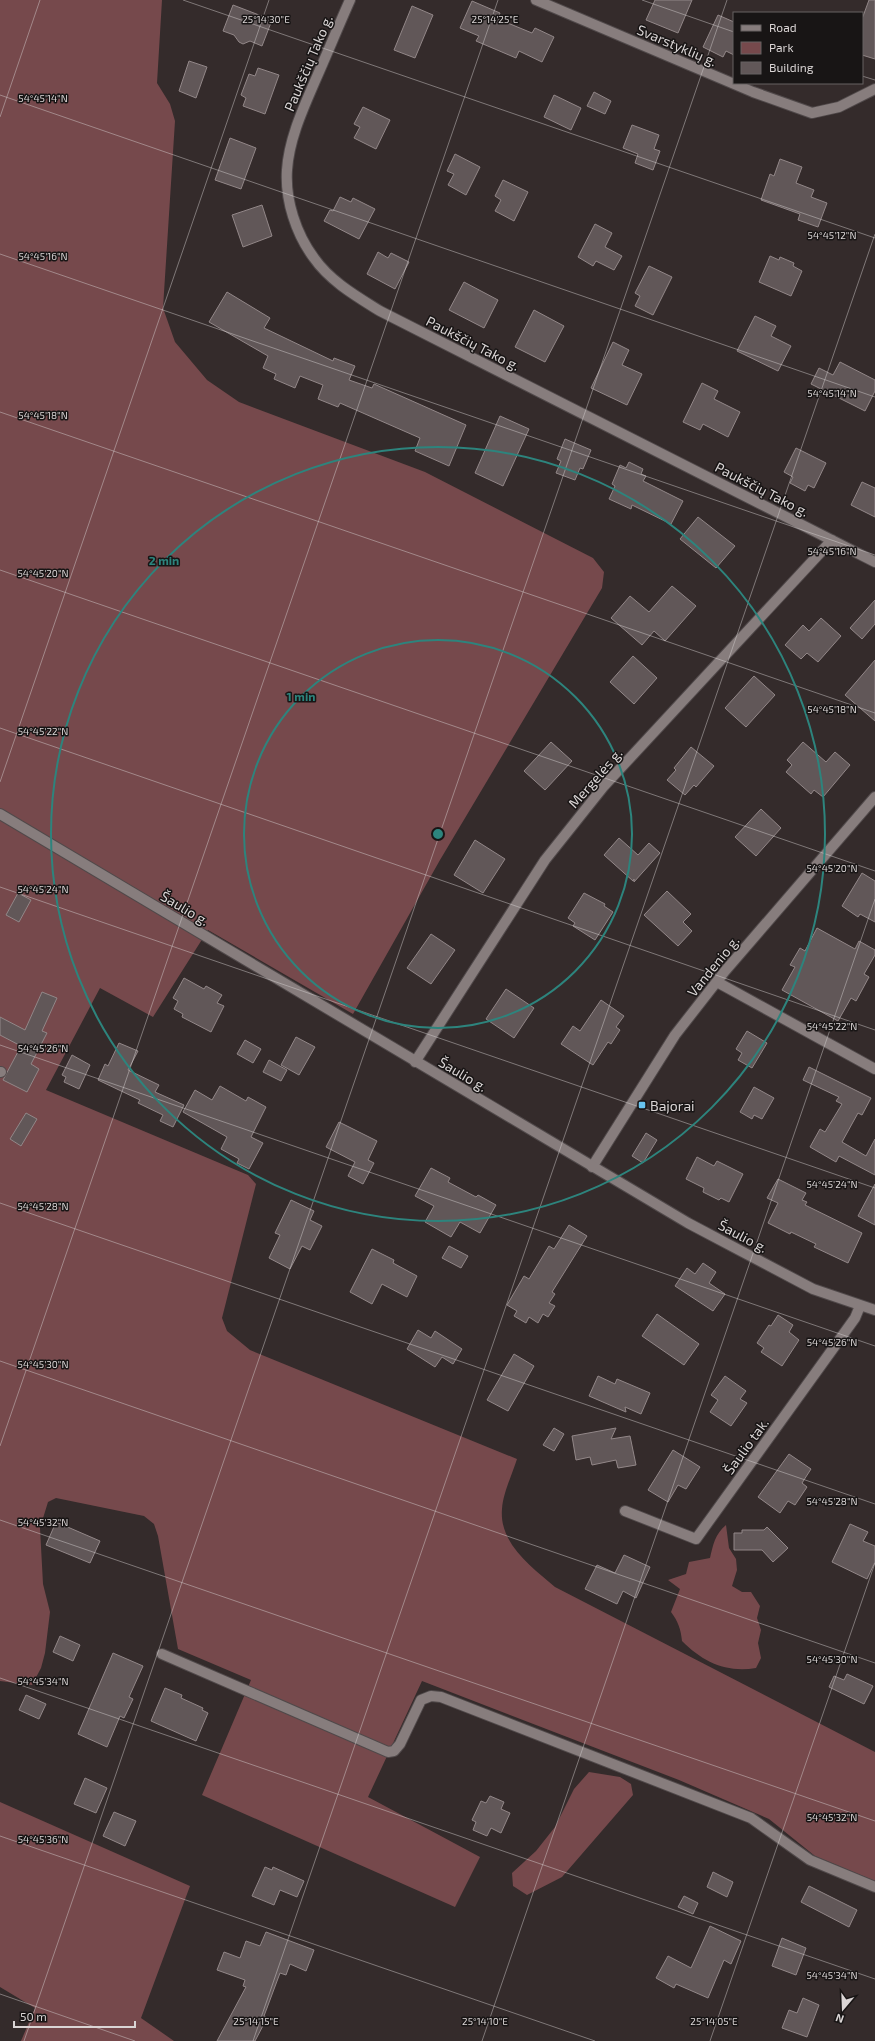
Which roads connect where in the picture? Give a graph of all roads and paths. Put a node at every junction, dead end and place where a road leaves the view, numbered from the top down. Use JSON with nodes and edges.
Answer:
{"nodes":[{"id":1,"x":350,"y":0,"type":"edge"},
{"id":2,"x":536,"y":0,"type":"edge"},
{"id":3,"x":733,"y":84,"type":"edge"},
{"id":4,"x":734,"y":84,"type":"edge"},
{"id":5,"x":875,"y":89,"type":"edge"},
{"id":6,"x":832,"y":540,"type":"junction"},
{"id":7,"x":875,"y":562,"type":"edge"},
{"id":8,"x":875,"y":797,"type":"edge"},
{"id":9,"x":0,"y":814,"type":"edge"},
{"id":10,"x":717,"y":982,"type":"junction"},
{"id":11,"x":415,"y":1062,"type":"junction"},
{"id":12,"x":875,"y":1069,"type":"edge"},
{"id":13,"x":592,"y":1167,"type":"junction"},
{"id":14,"x":860,"y":1306,"type":"junction"},
{"id":15,"x":875,"y":1310,"type":"edge"},
{"id":16,"x":625,"y":1512,"type":"dead end"},
{"id":17,"x":162,"y":1654,"type":"dead end"},
{"id":18,"x":875,"y":1887,"type":"edge"}],
"edges":[{"from":1,"to":6,"type":"street","name":"Paukščių Tako g."},
{"from":2,"to":3,"type":"street","name":"Svarstyklių g."},
{"from":4,"to":5,"type":"street","name":"Svarstyklių g."},
{"from":6,"to":7,"type":"street","name":"Paukščių Tako g."},
{"from":6,"to":11,"type":"street","name":"Mergelės g."},
{"from":8,"to":10,"type":"street","name":"Vandenio g."},
{"from":9,"to":11,"type":"street","name":"Šaulio g."},
{"from":10,"to":12,"type":"street"},
{"from":10,"to":13,"type":"street","name":"Vandenio g."},
{"from":11,"to":13,"type":"street","name":"Šaulio g."},
{"from":13,"to":14,"type":"street","name":"Šaulio g."},
{"from":14,"to":15,"type":"street","name":"Šaulio g."},
{"from":14,"to":16,"type":"street","name":"Šaulio tak."},
{"from":17,"to":18,"type":"street"}]}
